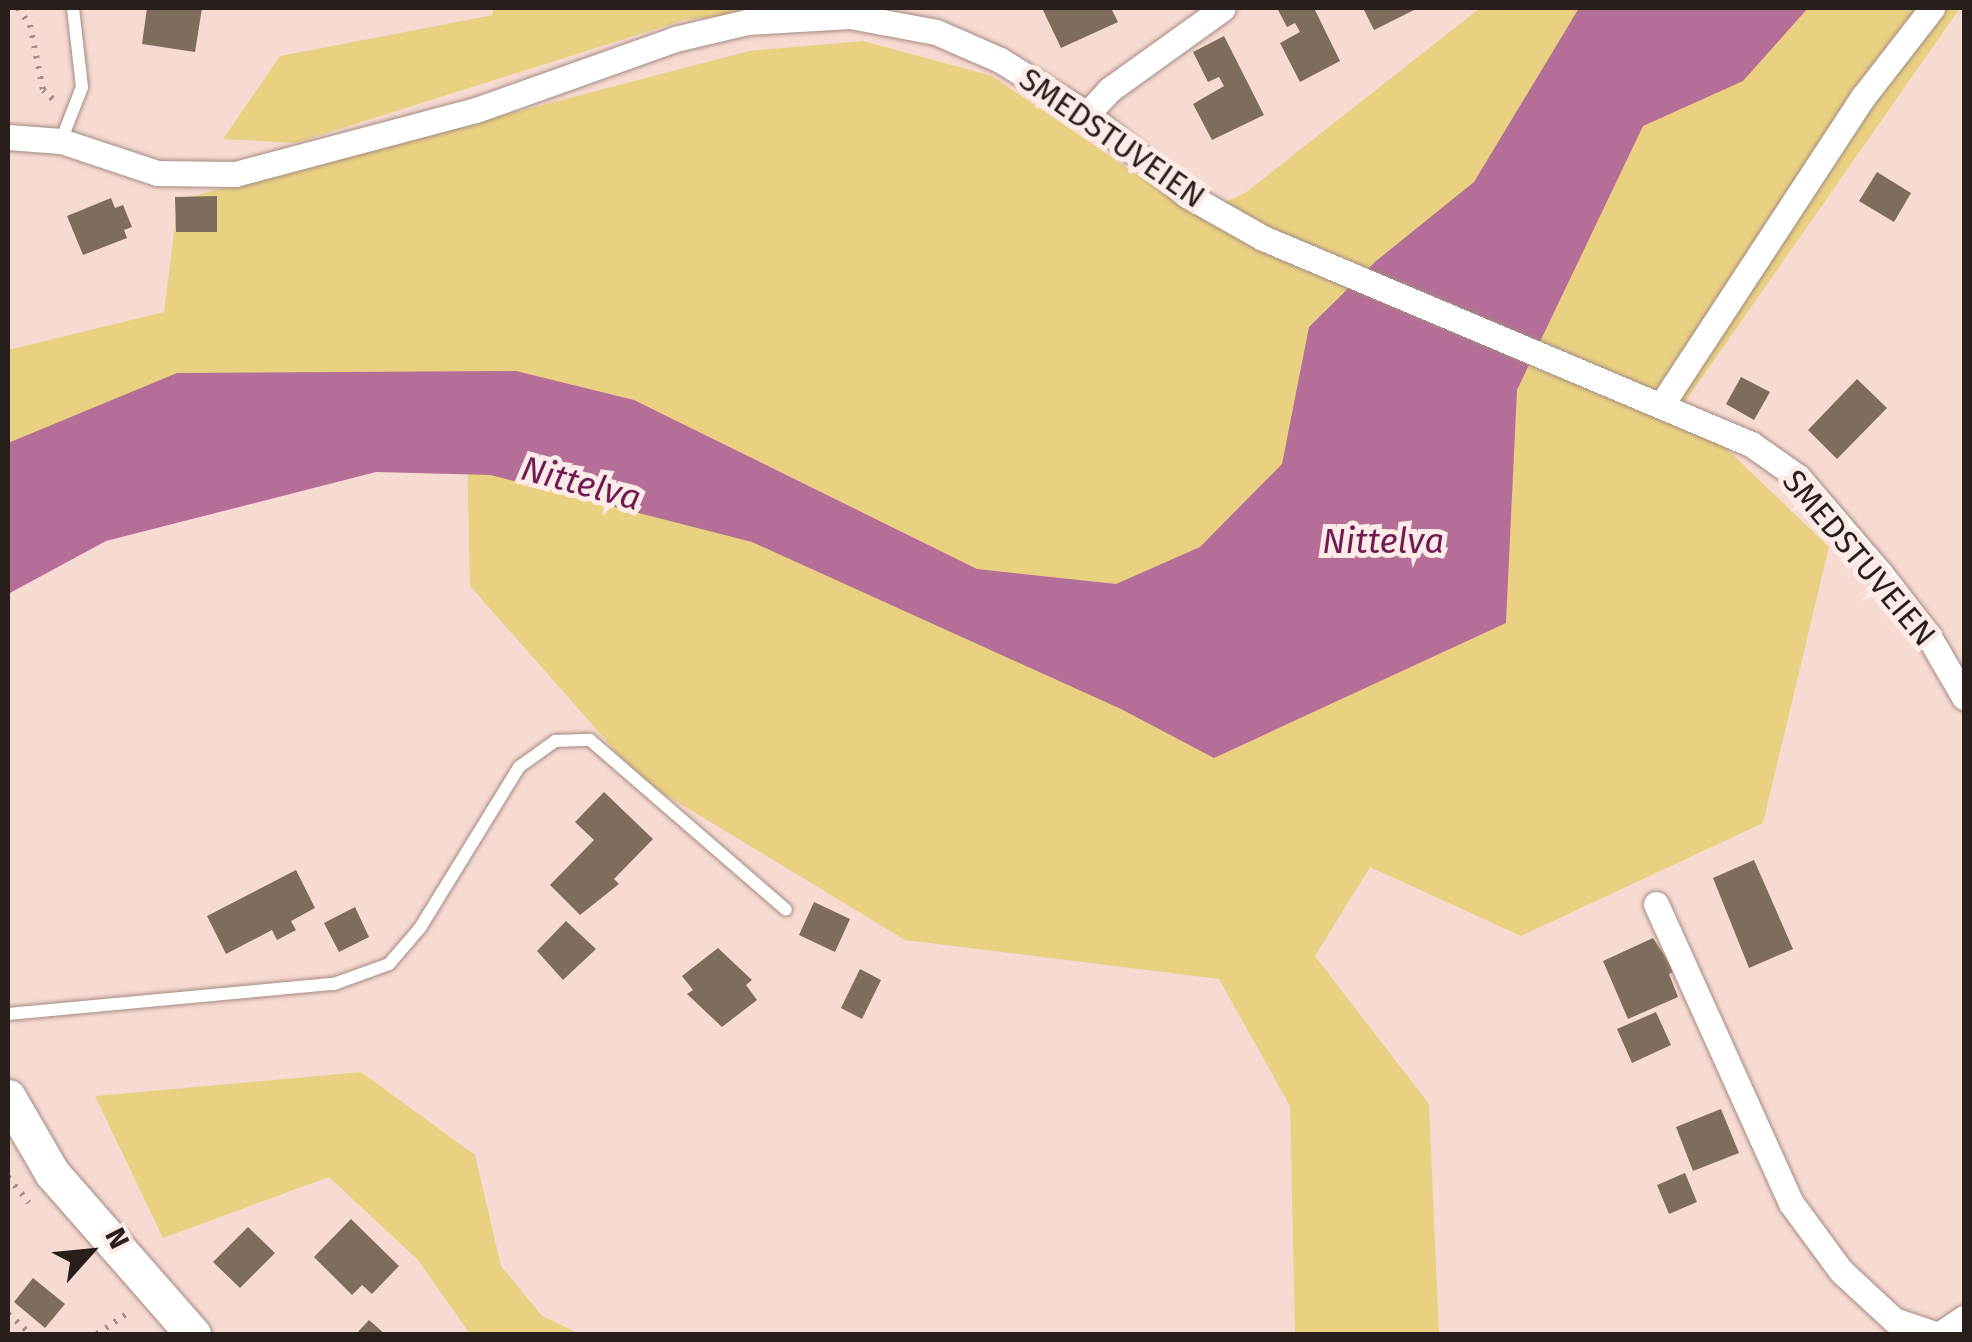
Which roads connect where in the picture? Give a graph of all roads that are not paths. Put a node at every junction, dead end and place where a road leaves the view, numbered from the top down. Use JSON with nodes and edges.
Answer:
{"nodes":[{"id":1,"x":73,"y":8,"type":"edge"},
{"id":2,"x":1223,"y":8,"type":"edge"},
{"id":3,"x":1932,"y":8,"type":"edge"},
{"id":4,"x":1088,"y":114,"type":"junction"},
{"id":5,"x":8,"y":137,"type":"edge"},
{"id":6,"x":61,"y":141,"type":"junction"},
{"id":7,"x":1662,"y":404,"type":"junction"},
{"id":8,"x":1964,"y":698,"type":"edge"},
{"id":9,"x":1656,"y":904,"type":"dead end"},
{"id":10,"x":786,"y":910,"type":"dead end"},
{"id":11,"x":8,"y":1014,"type":"edge"},
{"id":12,"x":8,"y":1097,"type":"edge"},
{"id":13,"x":1964,"y":1318,"type":"edge"},
{"id":14,"x":193,"y":1334,"type":"edge"},
{"id":15,"x":1937,"y":1334,"type":"edge"}],
"edges":[{"from":1,"to":6,"type":"lane"},
{"from":2,"to":4,"type":"street"},
{"from":3,"to":7,"type":"street"},
{"from":4,"to":6,"type":"street","name":"SMEDSTUVEIEN"},
{"from":4,"to":7,"type":"street","name":"SMEDSTUVEIEN"},
{"from":5,"to":6,"type":"street","name":"SMEDSTUVEIEN"},
{"from":7,"to":8,"type":"street","name":"SMEDSTUVEIEN"},
{"from":9,"to":15,"type":"street"},
{"from":10,"to":11,"type":"lane"},
{"from":12,"to":14,"type":"main road"},
{"from":13,"to":15,"type":"street"}]}
